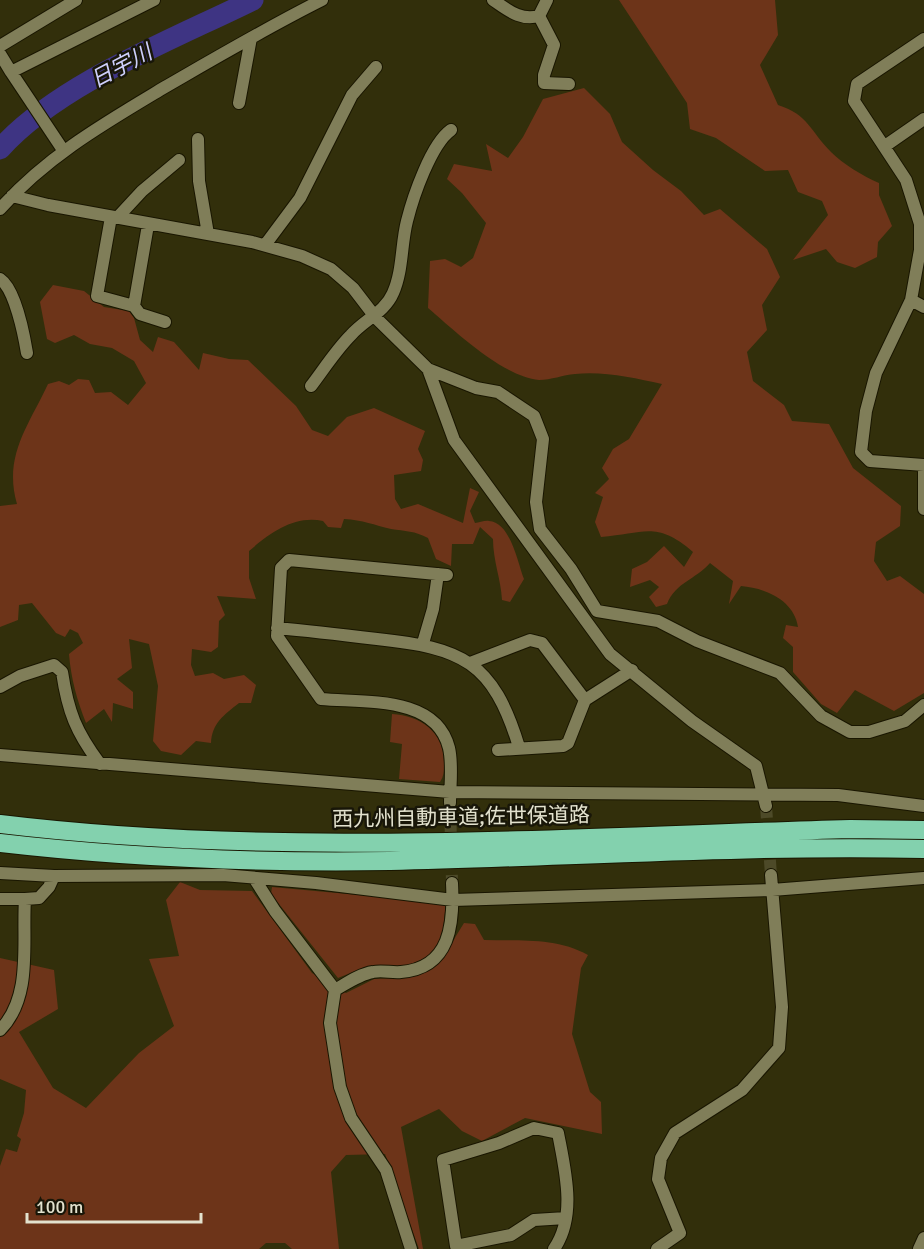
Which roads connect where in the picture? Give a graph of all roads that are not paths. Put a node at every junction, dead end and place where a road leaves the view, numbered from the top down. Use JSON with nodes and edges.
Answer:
{"nodes":[{"id":1,"x":76,"y":0,"type":"edge"},
{"id":2,"x":154,"y":0,"type":"edge"},
{"id":3,"x":322,"y":0,"type":"edge"},
{"id":4,"x":493,"y":0,"type":"edge"},
{"id":5,"x":547,"y":0,"type":"edge"},
{"id":6,"x":539,"y":16,"type":"junction"},
{"id":7,"x":251,"y":38,"type":"junction"},
{"id":8,"x":924,"y":39,"type":"edge"},
{"id":9,"x":0,"y":46,"type":"edge"},
{"id":10,"x":0,"y":54,"type":"edge"},
{"id":11,"x":376,"y":67,"type":"dead end"},
{"id":12,"x":11,"y":72,"type":"junction"},
{"id":13,"x":569,"y":84,"type":"dead end"},
{"id":14,"x":239,"y":103,"type":"dead end"},
{"id":15,"x":924,"y":119,"type":"edge"},
{"id":16,"x":451,"y":130,"type":"dead end"},
{"id":17,"x":198,"y":139,"type":"dead end"},
{"id":18,"x":885,"y":146,"type":"junction"},
{"id":19,"x":63,"y":150,"type":"junction"},
{"id":20,"x":179,"y":160,"type":"dead end"},
{"id":21,"x":12,"y":196,"type":"junction"},
{"id":22,"x":0,"y":209,"type":"edge"},
{"id":23,"x":114,"y":218,"type":"junction"},
{"id":24,"x":148,"y":225,"type":"junction"},
{"id":25,"x":208,"y":234,"type":"junction"},
{"id":26,"x":265,"y":245,"type":"junction"},
{"id":27,"x":0,"y":279,"type":"edge"},
{"id":28,"x":911,"y":300,"type":"junction"},
{"id":29,"x":134,"y":306,"type":"junction"},
{"id":30,"x":924,"y":307,"type":"edge"},
{"id":31,"x":374,"y":315,"type":"junction"},
{"id":32,"x":165,"y":322,"type":"dead end"},
{"id":33,"x":27,"y":353,"type":"dead end"},
{"id":34,"x":428,"y":369,"type":"junction"},
{"id":35,"x":311,"y":386,"type":"dead end"},
{"id":36,"x":924,"y":465,"type":"edge"},
{"id":37,"x":924,"y":471,"type":"edge"},
{"id":38,"x":924,"y":509,"type":"edge"},
{"id":39,"x":277,"y":628,"type":"junction"},
{"id":40,"x":423,"y":643,"type":"junction"},
{"id":41,"x":470,"y":663,"type":"junction"},
{"id":42,"x":632,"y":670,"type":"junction"},
{"id":43,"x":0,"y":687,"type":"edge"},
{"id":44,"x":585,"y":700,"type":"junction"},
{"id":45,"x":924,"y":705,"type":"edge"},
{"id":46,"x":519,"y":747,"type":"junction"},
{"id":47,"x":498,"y":750,"type":"dead end"},
{"id":48,"x":0,"y":755,"type":"edge"},
{"id":49,"x":100,"y":764,"type":"junction"},
{"id":50,"x":450,"y":798,"type":"junction"},
{"id":51,"x":766,"y":801,"type":"junction"},
{"id":52,"x":924,"y":806,"type":"edge"},
{"id":53,"x":0,"y":824,"type":"edge"},
{"id":54,"x":924,"y":830,"type":"edge"},
{"id":55,"x":0,"y":843,"type":"edge"},
{"id":56,"x":924,"y":849,"type":"edge"},
{"id":57,"x":0,"y":873,"type":"edge"},
{"id":58,"x":771,"y":875,"type":"tunnel mouth"},
{"id":59,"x":54,"y":876,"type":"junction"},
{"id":60,"x":254,"y":878,"type":"junction"},
{"id":61,"x":924,"y":878,"type":"edge"},
{"id":62,"x":452,"y":883,"type":"tunnel mouth"},
{"id":63,"x":772,"y":890,"type":"junction"},
{"id":64,"x":0,"y":899,"type":"edge"},
{"id":65,"x":25,"y":899,"type":"junction"},
{"id":66,"x":453,"y":900,"type":"junction"},
{"id":67,"x":335,"y":990,"type":"junction"},
{"id":68,"x":0,"y":1030,"type":"edge"},
{"id":69,"x":566,"y":1218,"type":"junction"},
{"id":70,"x":924,"y":1238,"type":"edge"},
{"id":71,"x":453,"y":1247,"type":"edge"},
{"id":72,"x":411,"y":1249,"type":"edge"},
{"id":73,"x":554,"y":1249,"type":"edge"},
{"id":74,"x":657,"y":1249,"type":"edge"},
{"id":75,"x":919,"y":1249,"type":"edge"}],
"edges":[{"from":1,"to":9,"type":"street"},
{"from":2,"to":12,"type":"street"},
{"from":3,"to":7,"type":"street"},
{"from":4,"to":6,"type":"street"},
{"from":5,"to":6,"type":"street"},
{"from":6,"to":13,"type":"street"},
{"from":7,"to":14,"type":"street"},
{"from":7,"to":19,"type":"street"},
{"from":8,"to":18,"type":"street"},
{"from":10,"to":12,"type":"street"},
{"from":11,"to":26,"type":"street"},
{"from":12,"to":19,"type":"street"},
{"from":15,"to":18,"type":"street"},
{"from":16,"to":31,"type":"street"},
{"from":17,"to":25,"type":"street"},
{"from":18,"to":28,"type":"street"},
{"from":19,"to":21,"type":"street"},
{"from":20,"to":23,"type":"street"},
{"from":21,"to":22,"type":"street"},
{"from":21,"to":23,"type":"street"},
{"from":23,"to":24,"type":"street"},
{"from":23,"to":29,"type":"street"},
{"from":24,"to":25,"type":"street"},
{"from":24,"to":29,"type":"street"},
{"from":25,"to":26,"type":"street"},
{"from":26,"to":31,"type":"street"},
{"from":27,"to":33,"type":"street"},
{"from":28,"to":30,"type":"street"},
{"from":28,"to":36,"type":"street"},
{"from":29,"to":32,"type":"street"},
{"from":31,"to":34,"type":"street"},
{"from":31,"to":35,"type":"street"},
{"from":34,"to":42,"type":"street"},
{"from":34,"to":45,"type":"street"},
{"from":37,"to":38,"type":"street"},
{"from":39,"to":40,"type":"street"},
{"from":39,"to":40,"type":"street"},
{"from":39,"to":50,"type":"street"},
{"from":40,"to":41,"type":"street"},
{"from":41,"to":44,"type":"street"},
{"from":41,"to":46,"type":"street"},
{"from":42,"to":44,"type":"street"},
{"from":42,"to":51,"type":"street"},
{"from":43,"to":49,"type":"street"},
{"from":44,"to":46,"type":"street"},
{"from":46,"to":47,"type":"street"},
{"from":48,"to":49,"type":"street"},
{"from":49,"to":50,"type":"street"},
{"from":50,"to":51,"type":"street"},
{"from":51,"to":52,"type":"street"},
{"from":53,"to":54,"type":"highway","name":"西九州自動車道;佐世保道路"},
{"from":55,"to":56,"type":"highway","name":"西九州自動車道;佐世保道路"},
{"from":57,"to":59,"type":"street"},
{"from":58,"to":63,"type":"street"},
{"from":59,"to":60,"type":"street"},
{"from":59,"to":65,"type":"street"},
{"from":60,"to":66,"type":"street"},
{"from":60,"to":67,"type":"street"},
{"from":61,"to":63,"type":"street"},
{"from":62,"to":66,"type":"street"},
{"from":63,"to":66,"type":"street"},
{"from":63,"to":74,"type":"street"},
{"from":64,"to":65,"type":"street"},
{"from":65,"to":68,"type":"street"},
{"from":66,"to":67,"type":"street"},
{"from":67,"to":72,"type":"street"},
{"from":69,"to":71,"type":"street"},
{"from":69,"to":71,"type":"street"},
{"from":69,"to":73,"type":"street"},
{"from":70,"to":75,"type":"street"}]}
